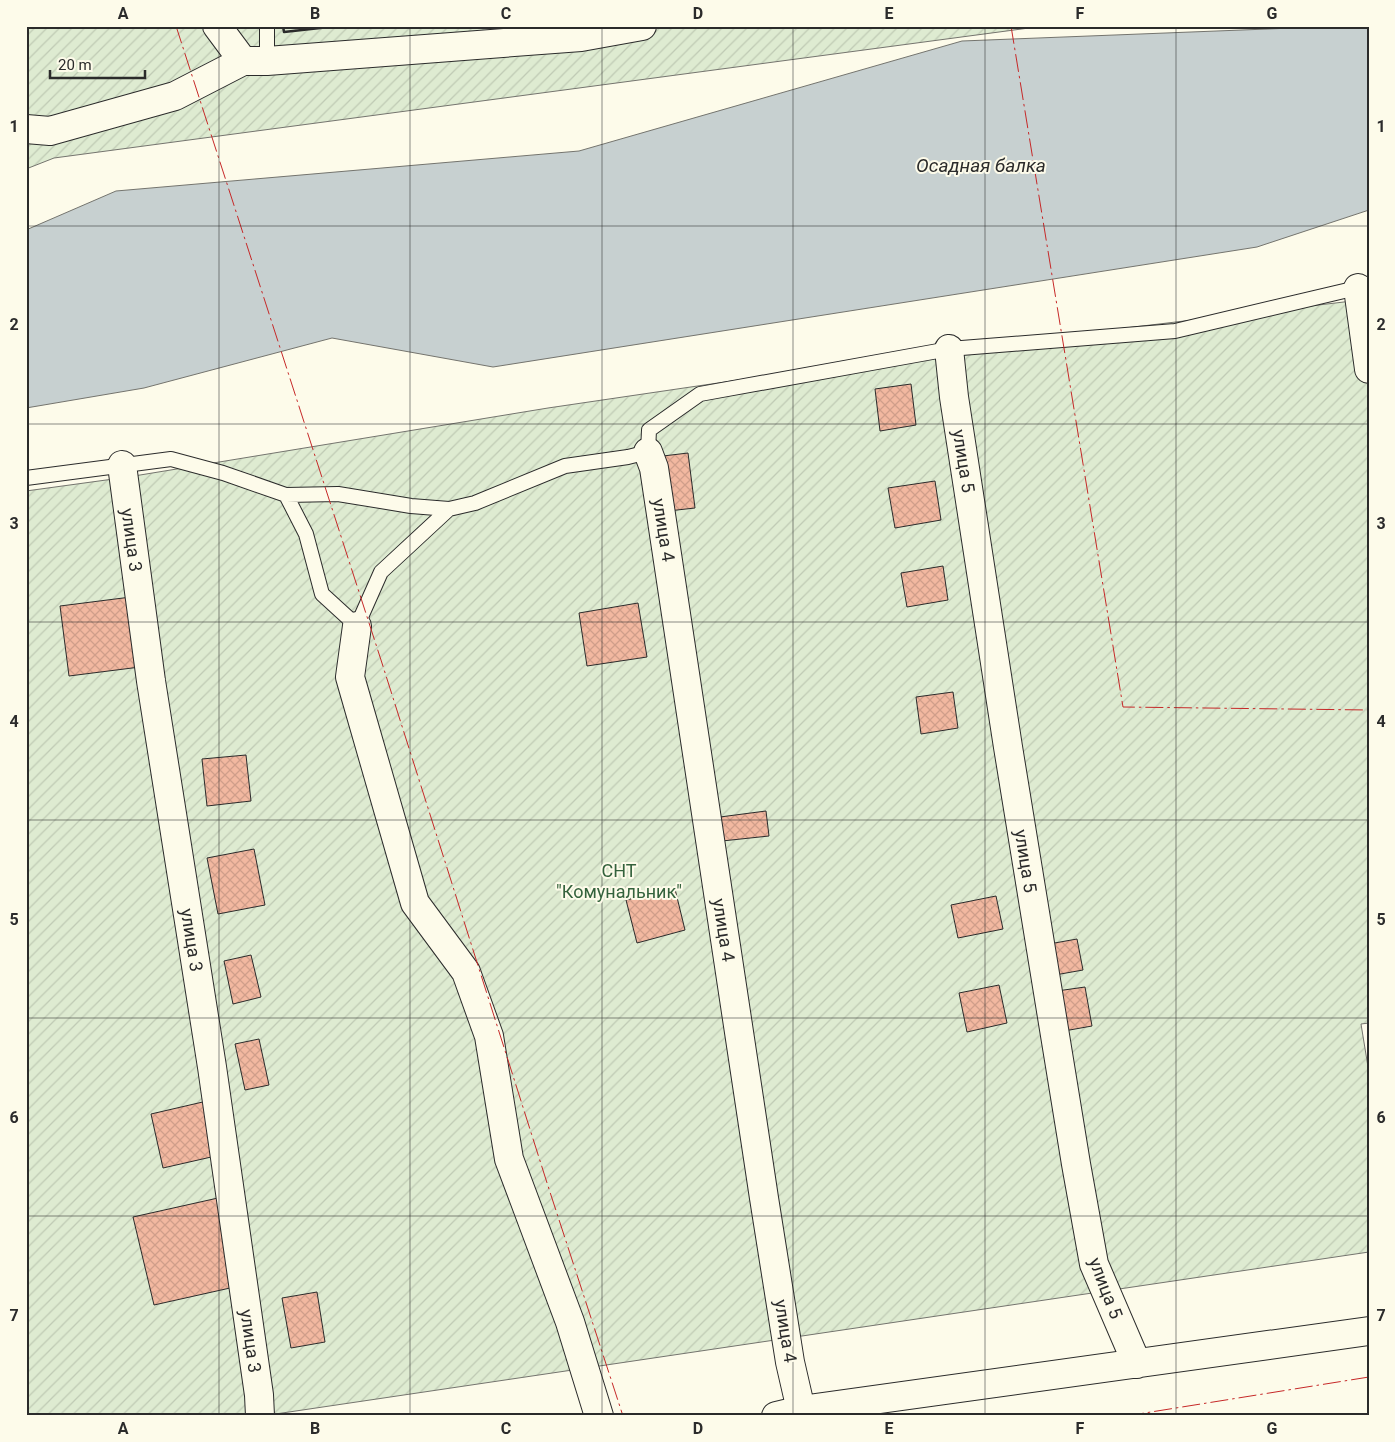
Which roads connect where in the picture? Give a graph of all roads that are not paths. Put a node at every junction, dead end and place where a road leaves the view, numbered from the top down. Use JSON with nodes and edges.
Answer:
{"nodes":[{"id":1,"x":217,"y":26,"type":"edge"},
{"id":2,"x":267,"y":26,"type":"edge"},
{"id":3,"x":642,"y":26,"type":"edge"},
{"id":4,"x":580,"y":32,"type":"edge"},
{"id":5,"x":255,"y":61,"type":"junction"},
{"id":6,"x":26,"y":129,"type":"edge"},
{"id":7,"x":1363,"y":287,"type":"edge"},
{"id":8,"x":949,"y":349,"type":"junction"},
{"id":9,"x":1369,"y":370,"type":"edge"},
{"id":10,"x":648,"y":452,"type":"junction"},
{"id":11,"x":122,"y":465,"type":"junction"},
{"id":12,"x":26,"y":478,"type":"edge"},
{"id":13,"x":286,"y":495,"type":"junction"},
{"id":14,"x":448,"y":509,"type":"junction"},
{"id":15,"x":356,"y":626,"type":"junction"},
{"id":16,"x":1369,"y":1331,"type":"edge"},
{"id":17,"x":1137,"y":1364,"type":"junction"},
{"id":18,"x":788,"y":1413,"type":"edge"},
{"id":19,"x":260,"y":1416,"type":"edge"},
{"id":20,"x":599,"y":1416,"type":"edge"}],
"edges":[{"from":1,"to":5,"type":"street"},
{"from":2,"to":5,"type":"lane"},
{"from":3,"to":4,"type":"street"},
{"from":4,"to":5,"type":"street"},
{"from":5,"to":6,"type":"street"},
{"from":7,"to":8,"type":"lane"},
{"from":7,"to":9,"type":"street"},
{"from":8,"to":10,"type":"lane"},
{"from":8,"to":17,"type":"street","name":"улица 5"},
{"from":10,"to":14,"type":"lane"},
{"from":10,"to":18,"type":"street","name":"улица 4"},
{"from":11,"to":12,"type":"lane"},
{"from":11,"to":13,"type":"lane"},
{"from":11,"to":19,"type":"street","name":"улица 3"},
{"from":13,"to":14,"type":"lane"},
{"from":13,"to":15,"type":"lane"},
{"from":14,"to":15,"type":"lane"},
{"from":15,"to":20,"type":"street"},
{"from":16,"to":17,"type":"street"},
{"from":17,"to":18,"type":"street"}]}
